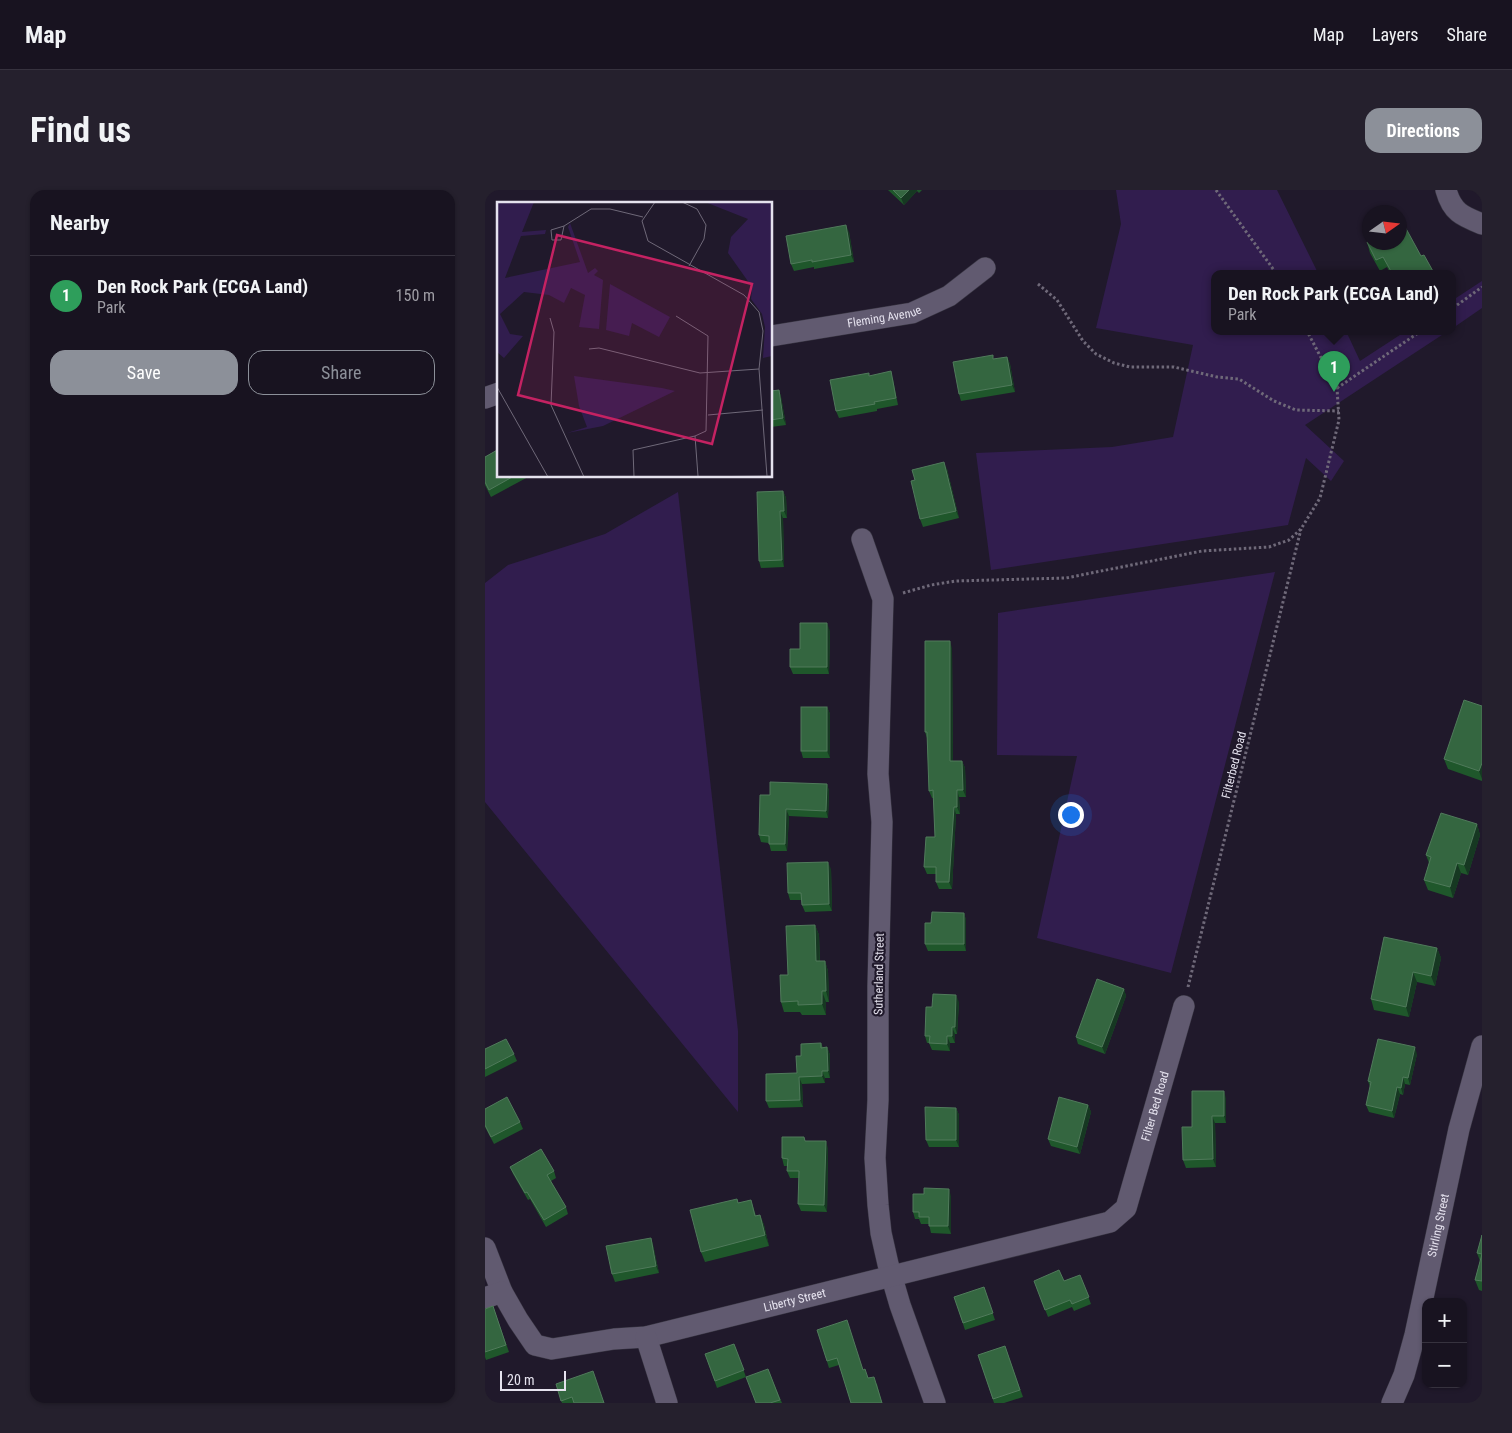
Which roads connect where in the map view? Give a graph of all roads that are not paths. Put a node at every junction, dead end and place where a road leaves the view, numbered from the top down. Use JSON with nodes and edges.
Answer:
{"nodes":[{"id":1,"x":1446,"y":190,"type":"edge"},
{"id":2,"x":1482,"y":224,"type":"edge"},
{"id":3,"x":985,"y":268,"type":"dead end"},
{"id":4,"x":773,"y":336,"type":"edge"},
{"id":5,"x":497,"y":394,"type":"edge"},
{"id":6,"x":485,"y":398,"type":"edge"},
{"id":7,"x":862,"y":539,"type":"dead end"},
{"id":8,"x":1184,"y":1006,"type":"road end"},
{"id":9,"x":1482,"y":1046,"type":"edge"},
{"id":10,"x":1126,"y":1208,"type":"joint"},
{"id":11,"x":485,"y":1248,"type":"edge"},
{"id":12,"x":892,"y":1278,"type":"junction"},
{"id":13,"x":493,"y":1295,"type":"edge"},
{"id":14,"x":646,"y":1337,"type":"junction"},
{"id":15,"x":667,"y":1403,"type":"edge"},
{"id":16,"x":935,"y":1403,"type":"edge"},
{"id":17,"x":1392,"y":1403,"type":"edge"}],
"edges":[{"from":1,"to":2,"type":"street"},
{"from":3,"to":4,"type":"street","name":"Fleming Avenue"},
{"from":5,"to":6,"type":"street"},
{"from":7,"to":12,"type":"street","name":"Sutherland Street"},
{"from":8,"to":10,"type":"street","name":"Filter Bed Road"},
{"from":9,"to":17,"type":"street","name":"Stirling Street"},
{"from":10,"to":12,"type":"street","name":"Liberty Street"},
{"from":11,"to":13,"type":"street","name":"Liberty Street"},
{"from":12,"to":14,"type":"street","name":"Liberty Street"},
{"from":12,"to":16,"type":"street","name":"Sutherland Street"},
{"from":13,"to":14,"type":"street","name":"Liberty Street"},
{"from":14,"to":15,"type":"street"}]}
